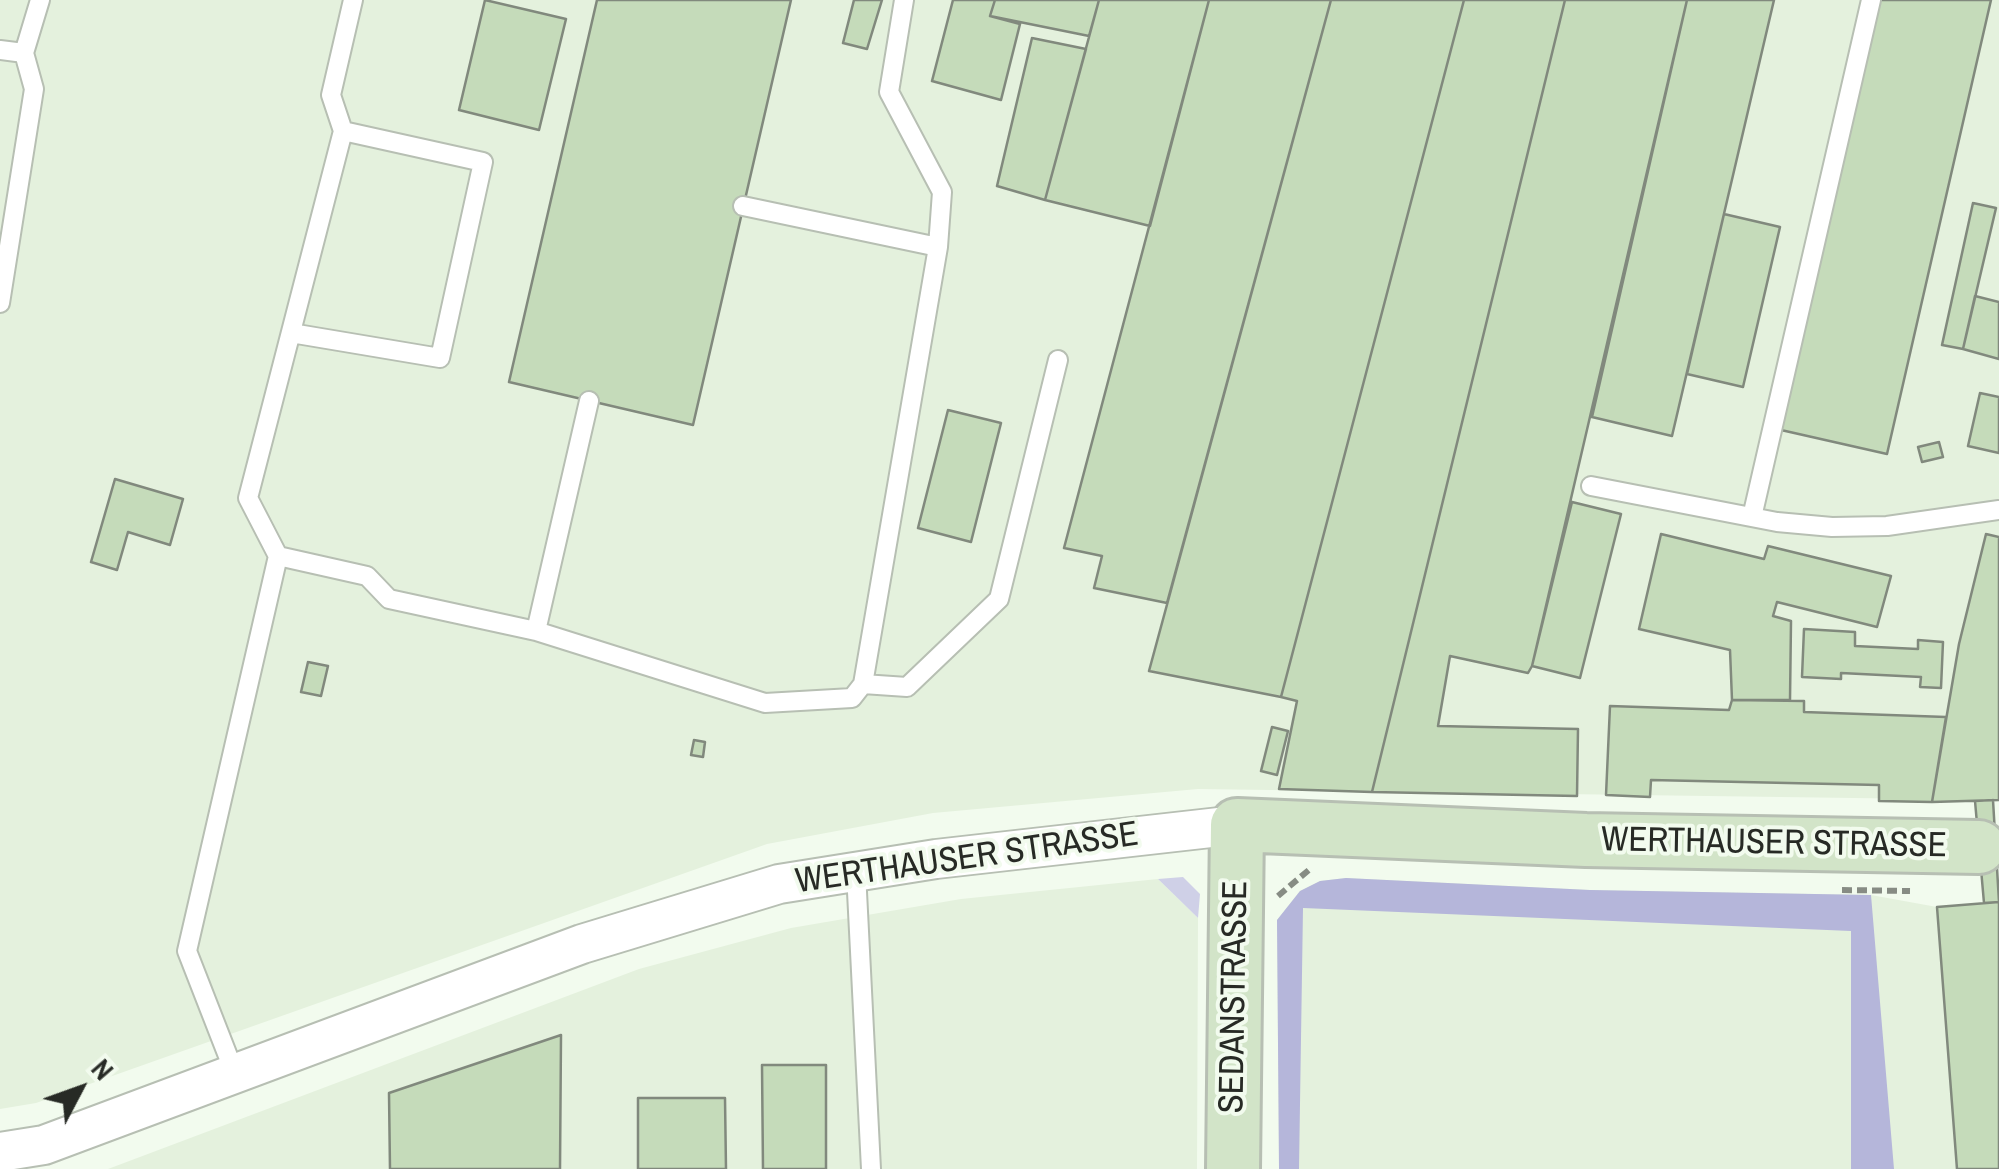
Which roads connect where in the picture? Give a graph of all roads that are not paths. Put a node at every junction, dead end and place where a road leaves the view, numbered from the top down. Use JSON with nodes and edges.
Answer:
{"nodes":[{"id":1,"x":40,"y":0,"type":"edge"},
{"id":2,"x":353,"y":0,"type":"edge"},
{"id":3,"x":904,"y":0,"type":"edge"},
{"id":4,"x":1871,"y":0,"type":"edge"},
{"id":5,"x":0,"y":50,"type":"edge"},
{"id":6,"x":24,"y":53,"type":"junction"},
{"id":7,"x":343,"y":131,"type":"junction"},
{"id":8,"x":743,"y":206,"type":"dead end"},
{"id":9,"x":938,"y":247,"type":"junction"},
{"id":10,"x":0,"y":303,"type":"edge"},
{"id":11,"x":291,"y":332,"type":"junction"},
{"id":12,"x":1058,"y":360,"type":"dead end"},
{"id":13,"x":589,"y":401,"type":"dead end"},
{"id":14,"x":1591,"y":486,"type":"dead end"},
{"id":15,"x":1999,"y":510,"type":"edge"},
{"id":16,"x":1752,"y":517,"type":"junction"},
{"id":17,"x":278,"y":556,"type":"junction"},
{"id":18,"x":536,"y":631,"type":"junction"},
{"id":19,"x":863,"y":684,"type":"junction"},
{"id":20,"x":1237,"y":825,"type":"junction"},
{"id":21,"x":1992,"y":847,"type":"edge"},
{"id":22,"x":856,"y":872,"type":"junction"},
{"id":23,"x":235,"y":1074,"type":"junction"},
{"id":24,"x":0,"y":1152,"type":"edge"},
{"id":25,"x":44,"y":1157,"type":"edge"},
{"id":26,"x":871,"y":1169,"type":"edge"},
{"id":27,"x":1233,"y":1169,"type":"edge"}],
"edges":[{"from":1,"to":6,"type":"lane"},
{"from":2,"to":7,"type":"lane"},
{"from":3,"to":9,"type":"lane"},
{"from":4,"to":16,"type":"lane"},
{"from":5,"to":6,"type":"lane"},
{"from":6,"to":10,"type":"lane"},
{"from":7,"to":11,"type":"lane"},
{"from":7,"to":11,"type":"lane"},
{"from":8,"to":9,"type":"lane"},
{"from":9,"to":19,"type":"lane"},
{"from":11,"to":17,"type":"lane"},
{"from":12,"to":19,"type":"lane"},
{"from":13,"to":18,"type":"lane"},
{"from":14,"to":16,"type":"lane"},
{"from":15,"to":16,"type":"lane"},
{"from":17,"to":18,"type":"lane"},
{"from":17,"to":23,"type":"lane"},
{"from":18,"to":19,"type":"lane"},
{"from":20,"to":21,"type":"main road","name":"WERTHAUSER STRASSE"},
{"from":20,"to":22,"type":"street","name":"WERTHAUSER STRASSE"},
{"from":20,"to":27,"type":"main road","name":"SEDANSTRASSE"},
{"from":22,"to":23,"type":"street","name":"WERTHAUSER STRASSE"},
{"from":22,"to":26,"type":"lane"},
{"from":23,"to":25,"type":"street","name":"WERTHAUSER STRASSE"},
{"from":24,"to":25,"type":"street","name":"WERTHAUSER STRASSE"}]}
